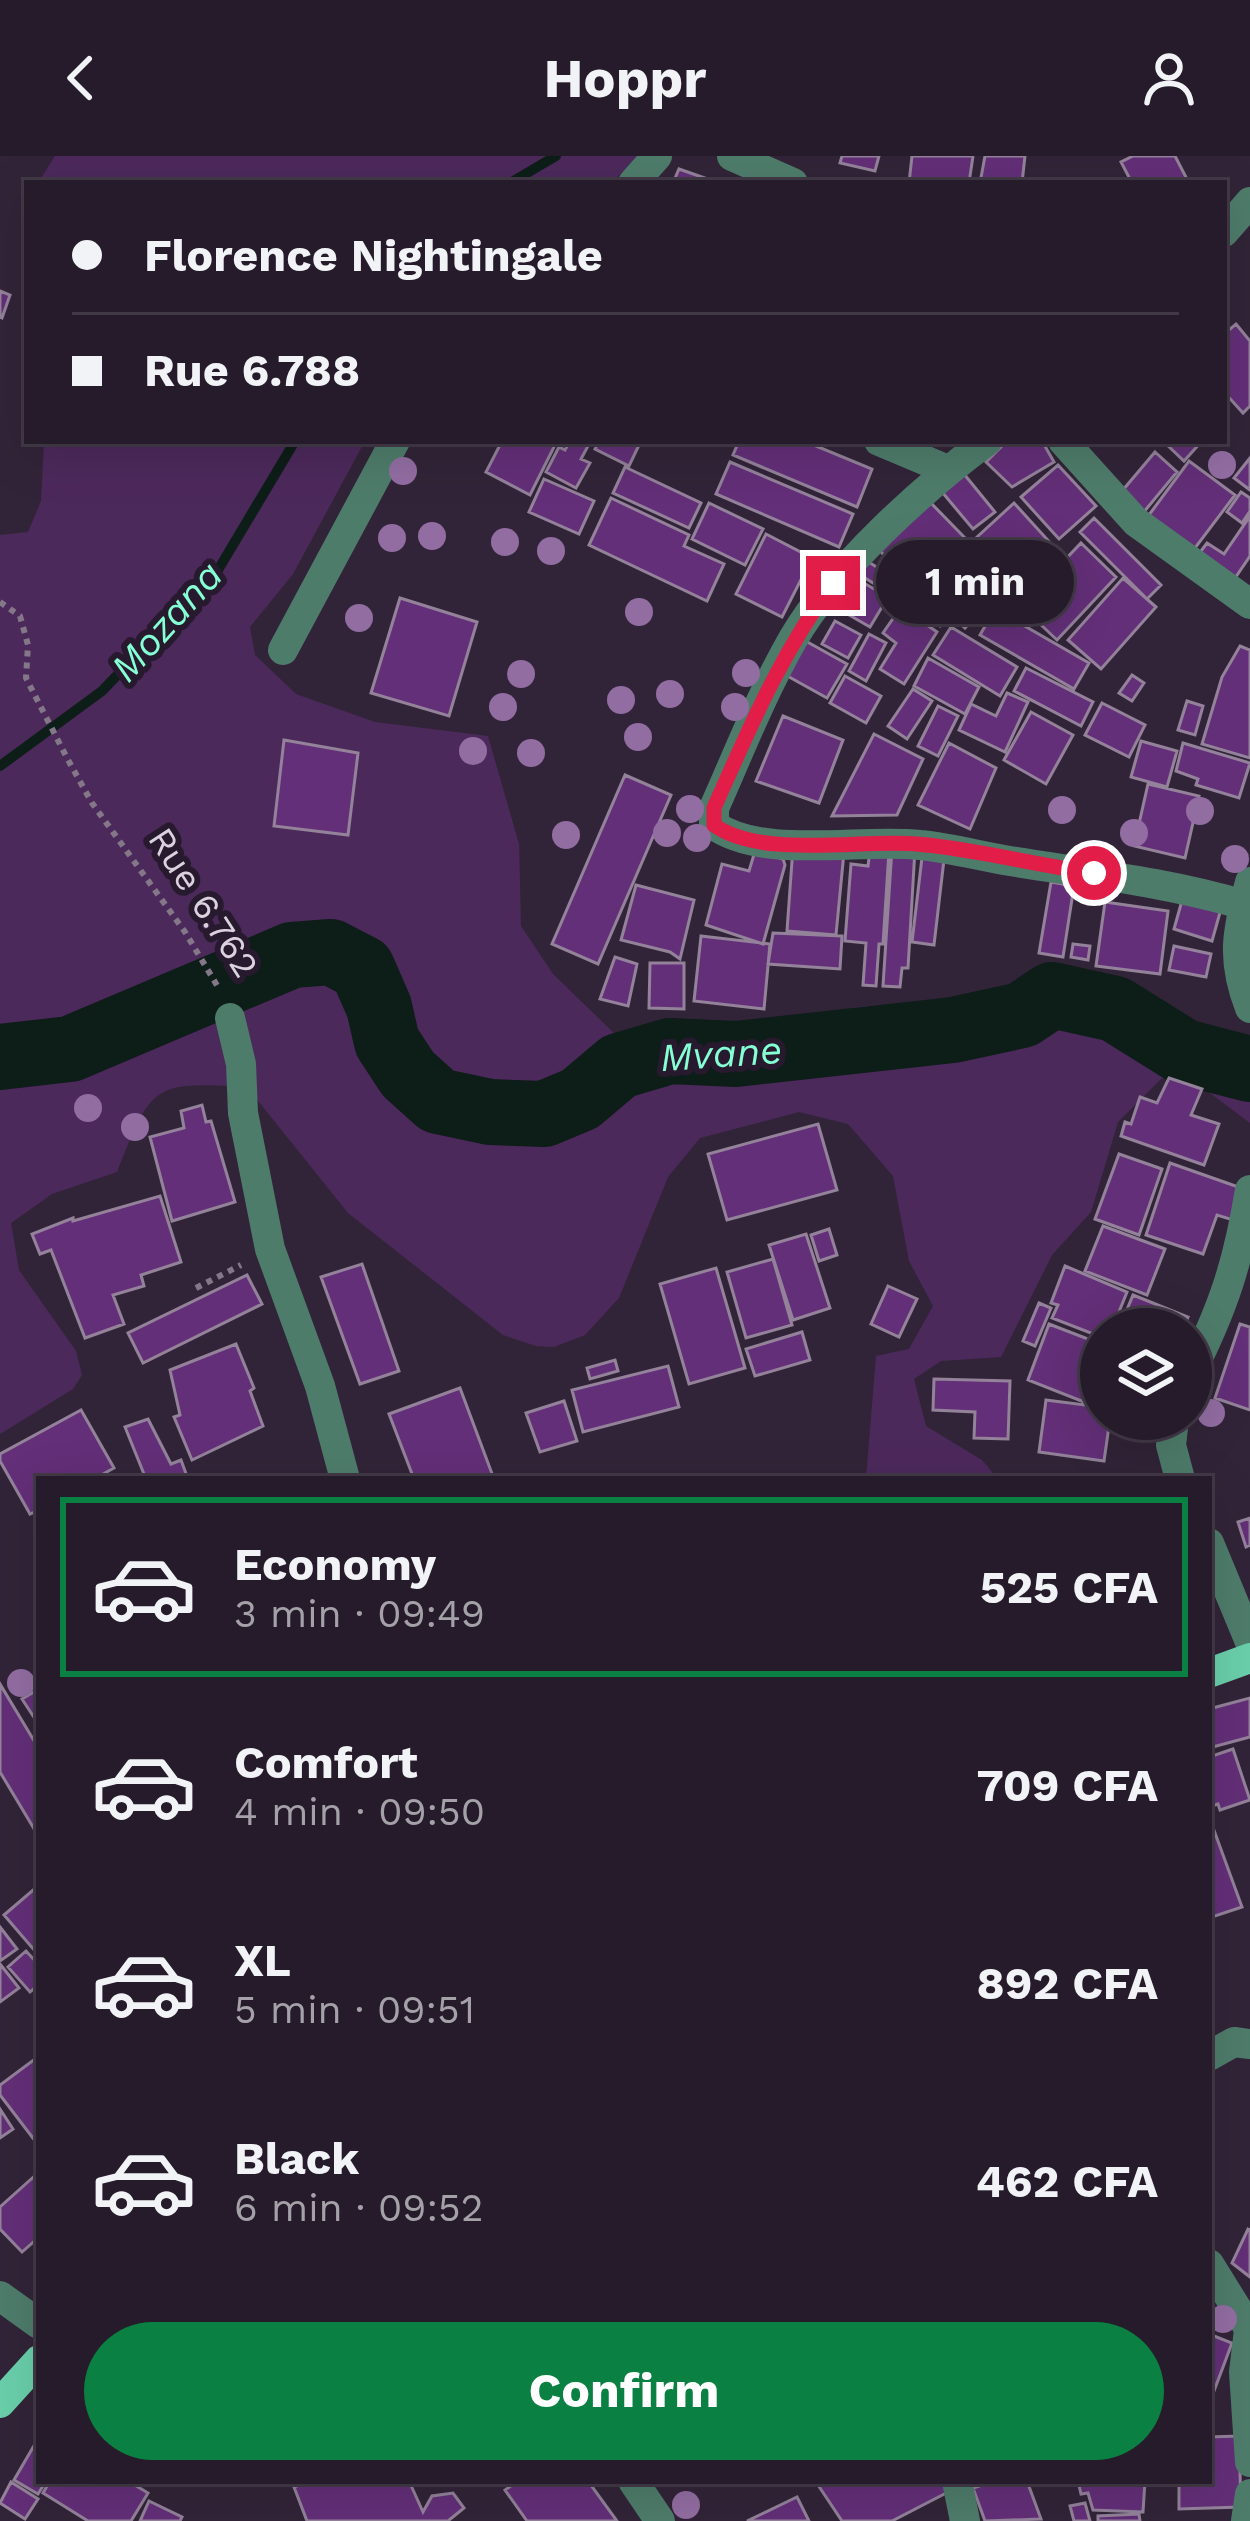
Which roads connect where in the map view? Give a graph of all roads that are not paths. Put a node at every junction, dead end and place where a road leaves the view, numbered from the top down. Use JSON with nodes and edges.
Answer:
{"nodes":[{"id":1,"x":656,"y":156,"type":"edge"},
{"id":2,"x":732,"y":156,"type":"edge"},
{"id":3,"x":636,"y":180,"type":"edge"},
{"id":4,"x":786,"y":180,"type":"edge"},
{"id":5,"x":1250,"y":202,"type":"edge"},
{"id":6,"x":1227,"y":229,"type":"edge"},
{"id":7,"x":393,"y":444,"type":"edge"},
{"id":8,"x":886,"y":444,"type":"edge"},
{"id":9,"x":983,"y":444,"type":"edge"},
{"id":10,"x":1066,"y":444,"type":"edge"},
{"id":11,"x":948,"y":470,"type":"junction"},
{"id":12,"x":1250,"y":604,"type":"edge"},
{"id":13,"x":283,"y":650,"type":"dead end"},
{"id":14,"x":1247,"y":893,"type":"edge"},
{"id":15,"x":1250,"y":1008,"type":"edge"},
{"id":16,"x":230,"y":1018,"type":"road end"},
{"id":17,"x":1250,"y":1190,"type":"edge"},
{"id":18,"x":1212,"y":1330,"type":"edge"},
{"id":19,"x":1172,"y":1440,"type":"edge"},
{"id":20,"x":344,"y":1476,"type":"edge"},
{"id":21,"x":1179,"y":1476,"type":"edge"},
{"id":22,"x":1212,"y":1550,"type":"edge"},
{"id":23,"x":1250,"y":1642,"type":"edge"},
{"id":24,"x":1250,"y":1658,"type":"edge"},
{"id":25,"x":1212,"y":1672,"type":"edge"},
{"id":26,"x":1250,"y":2044,"type":"edge"},
{"id":27,"x":1212,"y":2054,"type":"edge"},
{"id":28,"x":1212,"y":2269,"type":"edge"},
{"id":29,"x":0,"y":2296,"type":"edge"},
{"id":30,"x":36,"y":2322,"type":"edge"},
{"id":31,"x":1249,"y":2330,"type":"edge"},
{"id":32,"x":36,"y":2363,"type":"edge"},
{"id":33,"x":0,"y":2403,"type":"edge"},
{"id":34,"x":1250,"y":2462,"type":"edge"},
{"id":35,"x":635,"y":2484,"type":"edge"},
{"id":36,"x":958,"y":2484,"type":"edge"},
{"id":37,"x":1250,"y":2494,"type":"edge"},
{"id":38,"x":660,"y":2521,"type":"edge"},
{"id":39,"x":965,"y":2521,"type":"edge"},
{"id":40,"x":1246,"y":2521,"type":"edge"}],
"edges":[{"from":1,"to":3,"type":"street"},
{"from":2,"to":4,"type":"street"},
{"from":5,"to":6,"type":"street"},
{"from":7,"to":13,"type":"street"},
{"from":8,"to":11,"type":"street"},
{"from":9,"to":11,"type":"street"},
{"from":10,"to":12,"type":"street"},
{"from":11,"to":14,"type":"street"},
{"from":14,"to":15,"type":"street"},
{"from":16,"to":20,"type":"street","name":"Rue 6.762"},
{"from":17,"to":18,"type":"street"},
{"from":19,"to":21,"type":"street"},
{"from":22,"to":23,"type":"street"},
{"from":24,"to":25,"type":"main road"},
{"from":26,"to":27,"type":"street"},
{"from":28,"to":31,"type":"street"},
{"from":29,"to":30,"type":"street"},
{"from":31,"to":34,"type":"street"},
{"from":32,"to":33,"type":"main road"},
{"from":35,"to":38,"type":"street"},
{"from":36,"to":39,"type":"street"},
{"from":37,"to":40,"type":"street"}]}
